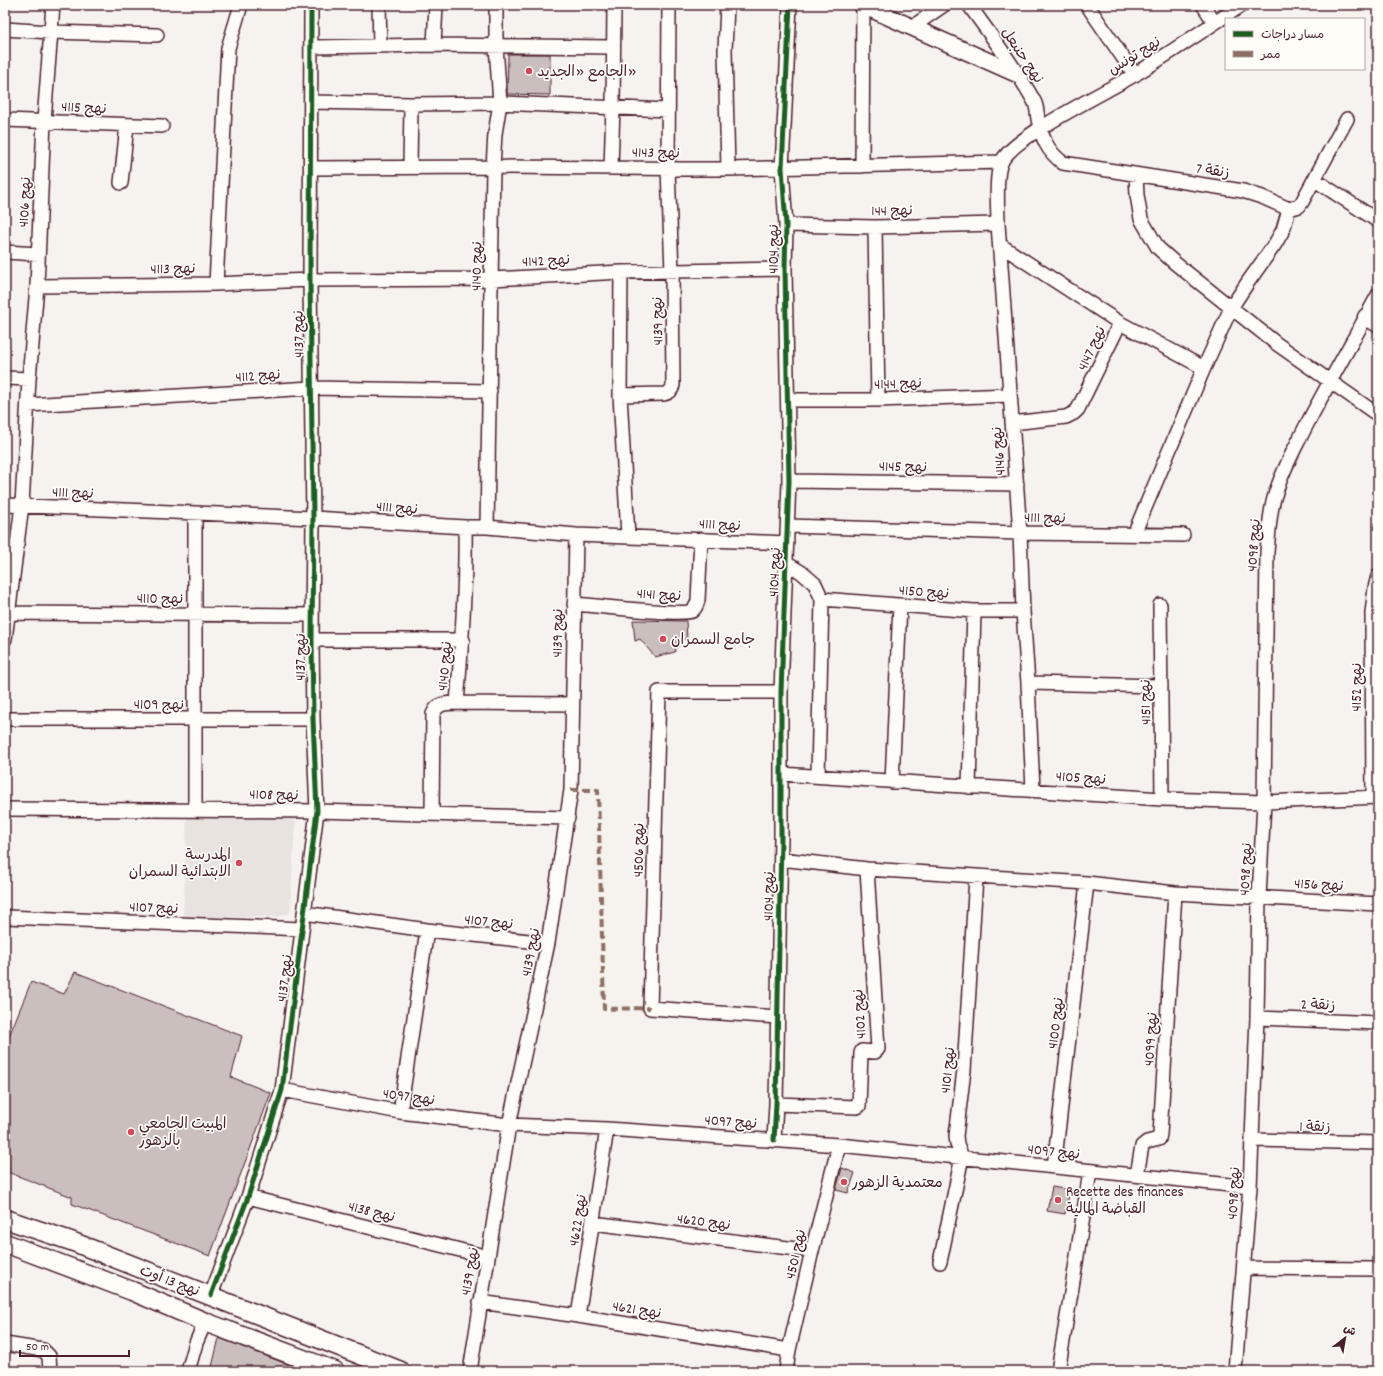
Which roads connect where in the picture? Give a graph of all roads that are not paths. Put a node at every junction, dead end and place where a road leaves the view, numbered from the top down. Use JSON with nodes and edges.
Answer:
{"nodes":[{"id":1,"x":53,"y":5,"type":"edge"},
{"id":2,"x":241,"y":5,"type":"edge"},
{"id":3,"x":311,"y":5,"type":"edge"},
{"id":4,"x":379,"y":5,"type":"edge"},
{"id":5,"x":436,"y":5,"type":"edge"},
{"id":6,"x":496,"y":5,"type":"edge"},
{"id":7,"x":614,"y":5,"type":"edge"},
{"id":8,"x":669,"y":5,"type":"edge"},
{"id":9,"x":727,"y":5,"type":"edge"},
{"id":10,"x":790,"y":5,"type":"edge"},
{"id":11,"x":863,"y":5,"type":"edge"},
{"id":12,"x":944,"y":5,"type":"edge"},
{"id":13,"x":969,"y":5,"type":"edge"},
{"id":14,"x":1087,"y":5,"type":"edge"},
{"id":15,"x":1203,"y":5,"type":"edge"},
{"id":16,"x":1242,"y":5,"type":"edge"},
{"id":17,"x":1214,"y":22,"type":"junction"},
{"id":18,"x":912,"y":27,"type":"junction"},
{"id":19,"x":5,"y":29,"type":"edge"},
{"id":20,"x":50,"y":32,"type":"junction"},
{"id":21,"x":157,"y":35,"type":"dead end"},
{"id":22,"x":434,"y":45,"type":"junction"},
{"id":23,"x":312,"y":46,"type":"junction"},
{"id":24,"x":380,"y":46,"type":"junction"},
{"id":25,"x":496,"y":46,"type":"junction"},
{"id":26,"x":613,"y":47,"type":"junction"},
{"id":27,"x":1017,"y":74,"type":"junction"},
{"id":28,"x":1135,"y":75,"type":"junction"},
{"id":29,"x":311,"y":102,"type":"junction"},
{"id":30,"x":500,"y":103,"type":"junction"},
{"id":31,"x":411,"y":104,"type":"junction"},
{"id":32,"x":613,"y":107,"type":"junction"},
{"id":33,"x":668,"y":110,"type":"junction"},
{"id":34,"x":1347,"y":119,"type":"dead end"},
{"id":35,"x":5,"y":120,"type":"edge"},
{"id":36,"x":44,"y":121,"type":"junction"},
{"id":37,"x":127,"y":125,"type":"junction"},
{"id":38,"x":162,"y":126,"type":"dead end"},
{"id":39,"x":1040,"y":128,"type":"junction"},
{"id":40,"x":1001,"y":162,"type":"junction"},
{"id":41,"x":493,"y":166,"type":"junction"},
{"id":42,"x":862,"y":166,"type":"junction"},
{"id":43,"x":410,"y":167,"type":"junction"},
{"id":44,"x":311,"y":168,"type":"junction"},
{"id":45,"x":611,"y":168,"type":"junction"},
{"id":46,"x":782,"y":168,"type":"junction"},
{"id":47,"x":668,"y":169,"type":"junction"},
{"id":48,"x":728,"y":169,"type":"junction"},
{"id":49,"x":1136,"y":175,"type":"junction"},
{"id":50,"x":1315,"y":180,"type":"junction"},
{"id":51,"x":121,"y":184,"type":"dead end"},
{"id":52,"x":1289,"y":209,"type":"junction"},
{"id":53,"x":1378,"y":221,"type":"edge"},
{"id":54,"x":998,"y":224,"type":"junction"},
{"id":55,"x":786,"y":225,"type":"junction"},
{"id":56,"x":876,"y":227,"type":"junction"},
{"id":57,"x":1000,"y":245,"type":"junction"},
{"id":58,"x":5,"y":252,"type":"edge"},
{"id":59,"x":38,"y":254,"type":"junction"},
{"id":60,"x":785,"y":269,"type":"junction"},
{"id":61,"x":672,"y":271,"type":"junction"},
{"id":62,"x":621,"y":272,"type":"junction"},
{"id":63,"x":492,"y":279,"type":"junction"},
{"id":64,"x":310,"y":280,"type":"junction"},
{"id":65,"x":216,"y":284,"type":"junction"},
{"id":66,"x":37,"y":286,"type":"junction"},
{"id":67,"x":1378,"y":295,"type":"edge"},
{"id":68,"x":1231,"y":308,"type":"junction"},
{"id":69,"x":1369,"y":321,"type":"edge"},
{"id":70,"x":1120,"y":323,"type":"junction"},
{"id":71,"x":1204,"y":368,"type":"junction"},
{"id":72,"x":5,"y":378,"type":"edge"},
{"id":73,"x":29,"y":379,"type":"junction"},
{"id":74,"x":1330,"y":382,"type":"junction"},
{"id":75,"x":311,"y":388,"type":"junction"},
{"id":76,"x":490,"y":391,"type":"junction"},
{"id":77,"x":620,"y":395,"type":"junction"},
{"id":78,"x":1010,"y":395,"type":"junction"},
{"id":79,"x":788,"y":400,"type":"junction"},
{"id":80,"x":878,"y":400,"type":"junction"},
{"id":81,"x":28,"y":406,"type":"junction"},
{"id":82,"x":1378,"y":415,"type":"edge"},
{"id":83,"x":1012,"y":424,"type":"junction"},
{"id":84,"x":789,"y":481,"type":"junction"},
{"id":85,"x":1017,"y":484,"type":"junction"},
{"id":86,"x":5,"y":505,"type":"edge"},
{"id":87,"x":22,"y":505,"type":"junction"},
{"id":88,"x":195,"y":513,"type":"junction"},
{"id":89,"x":313,"y":518,"type":"junction"},
{"id":90,"x":788,"y":526,"type":"junction"},
{"id":91,"x":465,"y":527,"type":"junction"},
{"id":92,"x":487,"y":527,"type":"junction"},
{"id":93,"x":1020,"y":533,"type":"junction"},
{"id":94,"x":1134,"y":534,"type":"junction"},
{"id":95,"x":576,"y":535,"type":"junction"},
{"id":96,"x":1182,"y":535,"type":"dead end"},
{"id":97,"x":628,"y":536,"type":"junction"},
{"id":98,"x":701,"y":540,"type":"junction"},
{"id":99,"x":787,"y":544,"type":"junction"},
{"id":100,"x":786,"y":563,"type":"junction"},
{"id":101,"x":1378,"y":576,"type":"edge"},
{"id":102,"x":822,"y":599,"type":"junction"},
{"id":103,"x":574,"y":604,"type":"junction"},
{"id":104,"x":1160,"y":604,"type":"dead end"},
{"id":105,"x":900,"y":605,"type":"junction"},
{"id":106,"x":974,"y":610,"type":"junction"},
{"id":107,"x":1023,"y":611,"type":"junction"},
{"id":108,"x":9,"y":613,"type":"junction"},
{"id":109,"x":194,"y":614,"type":"junction"},
{"id":110,"x":312,"y":615,"type":"junction"},
{"id":111,"x":5,"y":639,"type":"edge"},
{"id":112,"x":312,"y":640,"type":"junction"},
{"id":113,"x":463,"y":640,"type":"junction"},
{"id":114,"x":1028,"y":683,"type":"junction"},
{"id":115,"x":1161,"y":686,"type":"junction"},
{"id":116,"x":781,"y":692,"type":"junction"},
{"id":117,"x":457,"y":703,"type":"junction"},
{"id":118,"x":572,"y":704,"type":"junction"},
{"id":119,"x":5,"y":719,"type":"edge"},
{"id":120,"x":313,"y":719,"type":"junction"},
{"id":121,"x":195,"y":720,"type":"junction"},
{"id":122,"x":781,"y":774,"type":"junction"},
{"id":123,"x":818,"y":776,"type":"junction"},
{"id":124,"x":892,"y":782,"type":"junction"},
{"id":125,"x":969,"y":787,"type":"junction"},
{"id":126,"x":1033,"y":790,"type":"junction"},
{"id":127,"x":1376,"y":797,"type":"edge"},
{"id":128,"x":1162,"y":798,"type":"junction"},
{"id":129,"x":1264,"y":802,"type":"junction"},
{"id":130,"x":5,"y":809,"type":"edge"},
{"id":131,"x":195,"y":810,"type":"junction"},
{"id":132,"x":317,"y":811,"type":"junction"},
{"id":133,"x":432,"y":814,"type":"junction"},
{"id":134,"x":568,"y":818,"type":"junction"},
{"id":135,"x":781,"y":859,"type":"junction"},
{"id":136,"x":867,"y":869,"type":"junction"},
{"id":137,"x":976,"y":877,"type":"junction"},
{"id":138,"x":1087,"y":883,"type":"junction"},
{"id":139,"x":1175,"y":893,"type":"junction"},
{"id":140,"x":1259,"y":897,"type":"junction"},
{"id":141,"x":1378,"y":904,"type":"edge"},
{"id":142,"x":304,"y":913,"type":"junction"},
{"id":143,"x":5,"y":917,"type":"edge"},
{"id":144,"x":302,"y":929,"type":"junction"},
{"id":145,"x":427,"y":930,"type":"junction"},
{"id":146,"x":548,"y":943,"type":"junction"},
{"id":147,"x":777,"y":1017,"type":"junction"},
{"id":148,"x":1256,"y":1018,"type":"junction"},
{"id":149,"x":1378,"y":1023,"type":"edge"},
{"id":150,"x":282,"y":1090,"type":"junction"},
{"id":151,"x":776,"y":1104,"type":"junction"},
{"id":152,"x":400,"y":1112,"type":"junction"},
{"id":153,"x":509,"y":1125,"type":"junction"},
{"id":154,"x":607,"y":1129,"type":"junction"},
{"id":155,"x":774,"y":1140,"type":"junction"},
{"id":156,"x":1252,"y":1140,"type":"junction"},
{"id":157,"x":1378,"y":1143,"type":"edge"},
{"id":158,"x":839,"y":1145,"type":"junction"},
{"id":159,"x":962,"y":1157,"type":"junction"},
{"id":160,"x":1054,"y":1167,"type":"junction"},
{"id":161,"x":1090,"y":1171,"type":"junction"},
{"id":162,"x":1137,"y":1176,"type":"junction"},
{"id":163,"x":1250,"y":1187,"type":"junction"},
{"id":164,"x":248,"y":1197,"type":"junction"},
{"id":165,"x":5,"y":1219,"type":"edge"},
{"id":166,"x":592,"y":1223,"type":"junction"},
{"id":167,"x":5,"y":1244,"type":"edge"},
{"id":168,"x":812,"y":1251,"type":"junction"},
{"id":169,"x":488,"y":1257,"type":"junction"},
{"id":170,"x":940,"y":1262,"type":"dead end"},
{"id":171,"x":1245,"y":1268,"type":"junction"},
{"id":172,"x":1378,"y":1269,"type":"edge"},
{"id":173,"x":211,"y":1296,"type":"junction"},
{"id":174,"x":480,"y":1302,"type":"junction"},
{"id":175,"x":578,"y":1316,"type":"junction"},
{"id":176,"x":204,"y":1322,"type":"junction"},
{"id":177,"x":5,"y":1344,"type":"edge"},
{"id":178,"x":789,"y":1350,"type":"junction"},
{"id":179,"x":50,"y":1371,"type":"edge"},
{"id":180,"x":188,"y":1371,"type":"edge"},
{"id":181,"x":335,"y":1371,"type":"edge"},
{"id":182,"x":401,"y":1371,"type":"edge"},
{"id":183,"x":470,"y":1371,"type":"edge"},
{"id":184,"x":786,"y":1371,"type":"edge"},
{"id":185,"x":1058,"y":1371,"type":"edge"},
{"id":186,"x":1236,"y":1371,"type":"edge"}],
"edges":[{"from":1,"to":20,"type":"street","name":"نهج 4106"},
{"from":2,"to":65,"type":"street"},
{"from":3,"to":23,"type":"street","name":"نهج 4137"},
{"from":4,"to":24,"type":"street"},
{"from":5,"to":22,"type":"street"},
{"from":6,"to":25,"type":"street","name":"نهج 4140"},
{"from":7,"to":26,"type":"street"},
{"from":8,"to":33,"type":"street"},
{"from":9,"to":48,"type":"street"},
{"from":10,"to":46,"type":"street","name":"نهج 4104"},
{"from":11,"to":18,"type":"street"},
{"from":11,"to":42,"type":"street"},
{"from":12,"to":18,"type":"street"},
{"from":13,"to":27,"type":"street","name":"نهج حنبعل"},
{"from":14,"to":28,"type":"street"},
{"from":15,"to":17,"type":"street"},
{"from":16,"to":17,"type":"street","name":"نهج تونس"},
{"from":17,"to":28,"type":"street","name":"نهج تونس"},
{"from":18,"to":27,"type":"street"},
{"from":19,"to":20,"type":"street"},
{"from":20,"to":21,"type":"street"},
{"from":20,"to":36,"type":"street","name":"نهج 4106"},
{"from":22,"to":24,"type":"street"},
{"from":22,"to":25,"type":"street"},
{"from":23,"to":24,"type":"street"},
{"from":23,"to":29,"type":"street","name":"نهج 4137"},
{"from":25,"to":26,"type":"street"},
{"from":25,"to":30,"type":"street","name":"نهج 4140"},
{"from":26,"to":32,"type":"street"},
{"from":27,"to":39,"type":"street","name":"نهج حنبعل"},
{"from":28,"to":39,"type":"street","name":"نهج تونس"},
{"from":29,"to":31,"type":"street"},
{"from":29,"to":44,"type":"street","name":"نهج 4137"},
{"from":30,"to":31,"type":"street"},
{"from":30,"to":32,"type":"street"},
{"from":30,"to":41,"type":"street","name":"نهج 4140"},
{"from":31,"to":43,"type":"street"},
{"from":32,"to":33,"type":"street"},
{"from":32,"to":45,"type":"street"},
{"from":33,"to":47,"type":"street"},
{"from":34,"to":50,"type":"street"},
{"from":35,"to":36,"type":"street","name":"نهج 4115"},
{"from":36,"to":37,"type":"street","name":"نهج 4115"},
{"from":36,"to":59,"type":"street","name":"نهج 4106"},
{"from":37,"to":38,"type":"street","name":"نهج 4115"},
{"from":37,"to":51,"type":"street"},
{"from":39,"to":40,"type":"street"},
{"from":39,"to":49,"type":"street","name":"زنقة 7"},
{"from":40,"to":42,"type":"street","name":"نهج 4143"},
{"from":40,"to":54,"type":"street","name":"نهج 4146"},
{"from":41,"to":43,"type":"street","name":"نهج 4143"},
{"from":41,"to":45,"type":"street","name":"نهج 4143"},
{"from":41,"to":63,"type":"street","name":"نهج 4140"},
{"from":42,"to":46,"type":"street","name":"نهج 4143"},
{"from":43,"to":44,"type":"street","name":"نهج 4143"},
{"from":44,"to":64,"type":"street","name":"نهج 4137"},
{"from":45,"to":47,"type":"street","name":"نهج 4143"},
{"from":46,"to":48,"type":"street","name":"نهج 4143"},
{"from":46,"to":55,"type":"street","name":"نهج 4104"},
{"from":47,"to":48,"type":"street","name":"نهج 4143"},
{"from":47,"to":61,"type":"street"},
{"from":49,"to":52,"type":"street","name":"زنقة 7"},
{"from":49,"to":68,"type":"street"},
{"from":50,"to":52,"type":"street"},
{"from":50,"to":53,"type":"street"},
{"from":52,"to":68,"type":"street"},
{"from":54,"to":56,"type":"street","name":"نهج 144"},
{"from":54,"to":57,"type":"street","name":"نهج 4146"},
{"from":55,"to":56,"type":"street","name":"نهج 144"},
{"from":55,"to":60,"type":"street","name":"نهج 4104"},
{"from":56,"to":80,"type":"street"},
{"from":57,"to":70,"type":"street","name":"نهج 4147"},
{"from":57,"to":78,"type":"street","name":"نهج 4146"},
{"from":58,"to":59,"type":"street"},
{"from":59,"to":66,"type":"street","name":"نهج 4106"},
{"from":60,"to":61,"type":"street","name":"نهج 4142"},
{"from":60,"to":79,"type":"street","name":"نهج 4104"},
{"from":61,"to":62,"type":"street","name":"نهج 4142"},
{"from":61,"to":77,"type":"street","name":"نهج 4139"},
{"from":62,"to":63,"type":"street","name":"نهج 4142"},
{"from":62,"to":77,"type":"street"},
{"from":63,"to":64,"type":"street","name":"نهج 4142"},
{"from":63,"to":76,"type":"street","name":"نهج 4140"},
{"from":64,"to":65,"type":"street","name":"نهج 4113"},
{"from":64,"to":75,"type":"street","name":"نهج 4137"},
{"from":65,"to":66,"type":"street","name":"نهج 4113"},
{"from":66,"to":73,"type":"street","name":"نهج 4106"},
{"from":67,"to":69,"type":"street","name":"نهج 4098"},
{"from":68,"to":71,"type":"street"},
{"from":68,"to":74,"type":"street"},
{"from":69,"to":74,"type":"street","name":"نهج 4098"},
{"from":70,"to":71,"type":"street"},
{"from":70,"to":83,"type":"street","name":"نهج 4147"},
{"from":71,"to":94,"type":"street"},
{"from":72,"to":73,"type":"street"},
{"from":73,"to":81,"type":"street","name":"نهج 4106"},
{"from":74,"to":82,"type":"street"},
{"from":74,"to":129,"type":"street","name":"نهج 4098"},
{"from":75,"to":76,"type":"street","name":"نهج 4112"},
{"from":75,"to":81,"type":"street","name":"نهج 4112"},
{"from":75,"to":89,"type":"street","name":"نهج 4137"},
{"from":76,"to":92,"type":"street","name":"نهج 4140"},
{"from":77,"to":97,"type":"street"},
{"from":78,"to":80,"type":"street","name":"نهج 4144"},
{"from":78,"to":83,"type":"street","name":"نهج 4146"},
{"from":79,"to":80,"type":"street","name":"نهج 4144"},
{"from":79,"to":84,"type":"street","name":"نهج 4104"},
{"from":81,"to":87,"type":"street","name":"نهج 4106"},
{"from":83,"to":85,"type":"street","name":"نهج 4146"},
{"from":84,"to":85,"type":"street","name":"نهج 4145"},
{"from":84,"to":90,"type":"street","name":"نهج 4104"},
{"from":85,"to":93,"type":"street","name":"نهج 4146"},
{"from":86,"to":87,"type":"street","name":"نهج 4111"},
{"from":87,"to":88,"type":"street","name":"نهج 4111"},
{"from":87,"to":108,"type":"street","name":"نهج 4106"},
{"from":88,"to":89,"type":"street","name":"نهج 4111"},
{"from":88,"to":109,"type":"street"},
{"from":89,"to":91,"type":"street","name":"نهج 4111"},
{"from":89,"to":110,"type":"street","name":"نهج 4137"},
{"from":90,"to":93,"type":"street","name":"نهج 4111"},
{"from":90,"to":99,"type":"street","name":"نهج 4104"},
{"from":91,"to":92,"type":"street","name":"نهج 4111"},
{"from":91,"to":113,"type":"street","name":"نهج 4140"},
{"from":92,"to":95,"type":"street","name":"نهج 4111"},
{"from":93,"to":94,"type":"street","name":"نهج 4111"},
{"from":93,"to":107,"type":"street","name":"نهج 4146"},
{"from":94,"to":96,"type":"street","name":"نهج 4111"},
{"from":95,"to":97,"type":"street","name":"نهج 4111"},
{"from":95,"to":103,"type":"street","name":"نهج 4139"},
{"from":97,"to":98,"type":"street","name":"نهج 4111"},
{"from":98,"to":99,"type":"street","name":"نهج 4111"},
{"from":98,"to":103,"type":"street","name":"نهج 4141"},
{"from":99,"to":100,"type":"street","name":"نهج 4104"},
{"from":100,"to":102,"type":"street"},
{"from":100,"to":116,"type":"street","name":"نهج 4104"},
{"from":101,"to":127,"type":"street","name":"نهج 4152"},
{"from":102,"to":105,"type":"street","name":"نهج 4150"},
{"from":102,"to":123,"type":"street"},
{"from":103,"to":118,"type":"street","name":"نهج 4139"},
{"from":104,"to":115,"type":"street","name":"نهج 4151"},
{"from":105,"to":106,"type":"street","name":"نهج 4150"},
{"from":105,"to":124,"type":"street"},
{"from":106,"to":107,"type":"street","name":"نهج 4150"},
{"from":106,"to":125,"type":"street"},
{"from":107,"to":114,"type":"street","name":"نهج 4146"},
{"from":108,"to":109,"type":"street","name":"نهج 4110"},
{"from":108,"to":111,"type":"street","name":"نهج 4106"},
{"from":109,"to":110,"type":"street","name":"نهج 4110"},
{"from":109,"to":121,"type":"street"},
{"from":110,"to":112,"type":"street","name":"نهج 4137"},
{"from":112,"to":113,"type":"street"},
{"from":112,"to":120,"type":"street","name":"نهج 4137"},
{"from":113,"to":117,"type":"street","name":"نهج 4140"},
{"from":114,"to":115,"type":"street"},
{"from":114,"to":126,"type":"street","name":"نهج 4146"},
{"from":115,"to":128,"type":"street","name":"نهج 4151"},
{"from":116,"to":122,"type":"street","name":"نهج 4104"},
{"from":116,"to":147,"type":"street","name":"نهج 4506"},
{"from":117,"to":118,"type":"street"},
{"from":117,"to":133,"type":"street","name":"نهج 4140"},
{"from":118,"to":134,"type":"street","name":"نهج 4139"},
{"from":119,"to":121,"type":"street","name":"نهج 4109"},
{"from":120,"to":121,"type":"street","name":"نهج 4109"},
{"from":120,"to":132,"type":"street","name":"نهج 4137"},
{"from":121,"to":131,"type":"street"},
{"from":122,"to":123,"type":"street","name":"نهج 4105"},
{"from":122,"to":135,"type":"street","name":"نهج 4104"},
{"from":123,"to":124,"type":"street","name":"نهج 4105"},
{"from":124,"to":125,"type":"street","name":"نهج 4105"},
{"from":125,"to":126,"type":"street","name":"نهج 4105"},
{"from":126,"to":128,"type":"street","name":"نهج 4105"},
{"from":127,"to":129,"type":"street","name":"نهج 4105"},
{"from":128,"to":129,"type":"street","name":"نهج 4105"},
{"from":129,"to":140,"type":"street","name":"نهج 4098"},
{"from":130,"to":131,"type":"street","name":"نهج 4108"},
{"from":131,"to":132,"type":"street","name":"نهج 4108"},
{"from":132,"to":133,"type":"street","name":"نهج 4108"},
{"from":132,"to":142,"type":"street","name":"نهج 4137"},
{"from":133,"to":134,"type":"street","name":"نهج 4108"},
{"from":134,"to":146,"type":"street","name":"نهج 4139"},
{"from":135,"to":136,"type":"street","name":"نهج 4156"},
{"from":135,"to":147,"type":"street","name":"نهج 4104"},
{"from":136,"to":137,"type":"street","name":"نهج 4156"},
{"from":136,"to":151,"type":"street","name":"نهج 4102"},
{"from":137,"to":138,"type":"street","name":"نهج 4156"},
{"from":137,"to":159,"type":"street","name":"نهج 4101"},
{"from":138,"to":139,"type":"street","name":"نهج 4156"},
{"from":138,"to":160,"type":"street","name":"نهج 4100"},
{"from":139,"to":140,"type":"street","name":"نهج 4156"},
{"from":139,"to":162,"type":"street","name":"نهج 4099"},
{"from":140,"to":141,"type":"street","name":"نهج 4156"},
{"from":140,"to":148,"type":"street","name":"نهج 4098"},
{"from":142,"to":144,"type":"street","name":"نهج 4137"},
{"from":142,"to":145,"type":"street","name":"نهج 4107"},
{"from":143,"to":144,"type":"street","name":"نهج 4107"},
{"from":144,"to":150,"type":"street","name":"نهج 4137"},
{"from":145,"to":146,"type":"street","name":"نهج 4107"},
{"from":145,"to":152,"type":"street"},
{"from":146,"to":153,"type":"street","name":"نهج 4139"},
{"from":147,"to":151,"type":"street","name":"نهج 4104"},
{"from":148,"to":149,"type":"street","name":"زنقة 2"},
{"from":148,"to":156,"type":"street","name":"نهج 4098"},
{"from":150,"to":152,"type":"street","name":"نهج 4097"},
{"from":150,"to":164,"type":"street","name":"نهج 4137"},
{"from":151,"to":155,"type":"street","name":"نهج 4104"},
{"from":152,"to":153,"type":"street","name":"نهج 4097"},
{"from":153,"to":154,"type":"street","name":"نهج 4097"},
{"from":153,"to":169,"type":"street","name":"نهج 4139"},
{"from":154,"to":155,"type":"street","name":"نهج 4097"},
{"from":154,"to":166,"type":"street","name":"نهج 4622"},
{"from":155,"to":158,"type":"street","name":"نهج 4097"},
{"from":156,"to":157,"type":"street","name":"زنقة 1"},
{"from":156,"to":163,"type":"street","name":"نهج 4098"},
{"from":158,"to":159,"type":"street","name":"نهج 4097"},
{"from":158,"to":168,"type":"street","name":"نهج 4501"},
{"from":159,"to":160,"type":"street","name":"نهج 4097"},
{"from":159,"to":170,"type":"street","name":"نهج 4101"},
{"from":160,"to":161,"type":"street","name":"نهج 4097"},
{"from":161,"to":162,"type":"street","name":"نهج 4097"},
{"from":161,"to":185,"type":"street"},
{"from":162,"to":163,"type":"street","name":"نهج 4097"},
{"from":163,"to":171,"type":"street","name":"نهج 4098"},
{"from":164,"to":169,"type":"street","name":"نهج 4138"},
{"from":164,"to":173,"type":"street","name":"نهج 4137"},
{"from":165,"to":173,"type":"main road","name":"نهج 13 أوت"},
{"from":166,"to":168,"type":"street","name":"نهج 4620"},
{"from":166,"to":175,"type":"street","name":"نهج 4622"},
{"from":167,"to":176,"type":"main road","name":"نهج 13 أوت"},
{"from":168,"to":178,"type":"street","name":"نهج 4501"},
{"from":169,"to":174,"type":"street","name":"نهج 4139"},
{"from":171,"to":172,"type":"street"},
{"from":171,"to":186,"type":"street","name":"نهج 4098"},
{"from":173,"to":182,"type":"main road","name":"نهج 13 أوت"},
{"from":174,"to":175,"type":"street","name":"نهج 4621"},
{"from":174,"to":183,"type":"street","name":"نهج 4139"},
{"from":175,"to":178,"type":"street","name":"نهج 4621"},
{"from":176,"to":180,"type":"street"},
{"from":176,"to":181,"type":"main road","name":"نهج 13 أوت"},
{"from":177,"to":179,"type":"street"},
{"from":178,"to":184,"type":"street","name":"نهج 4501"}]}
